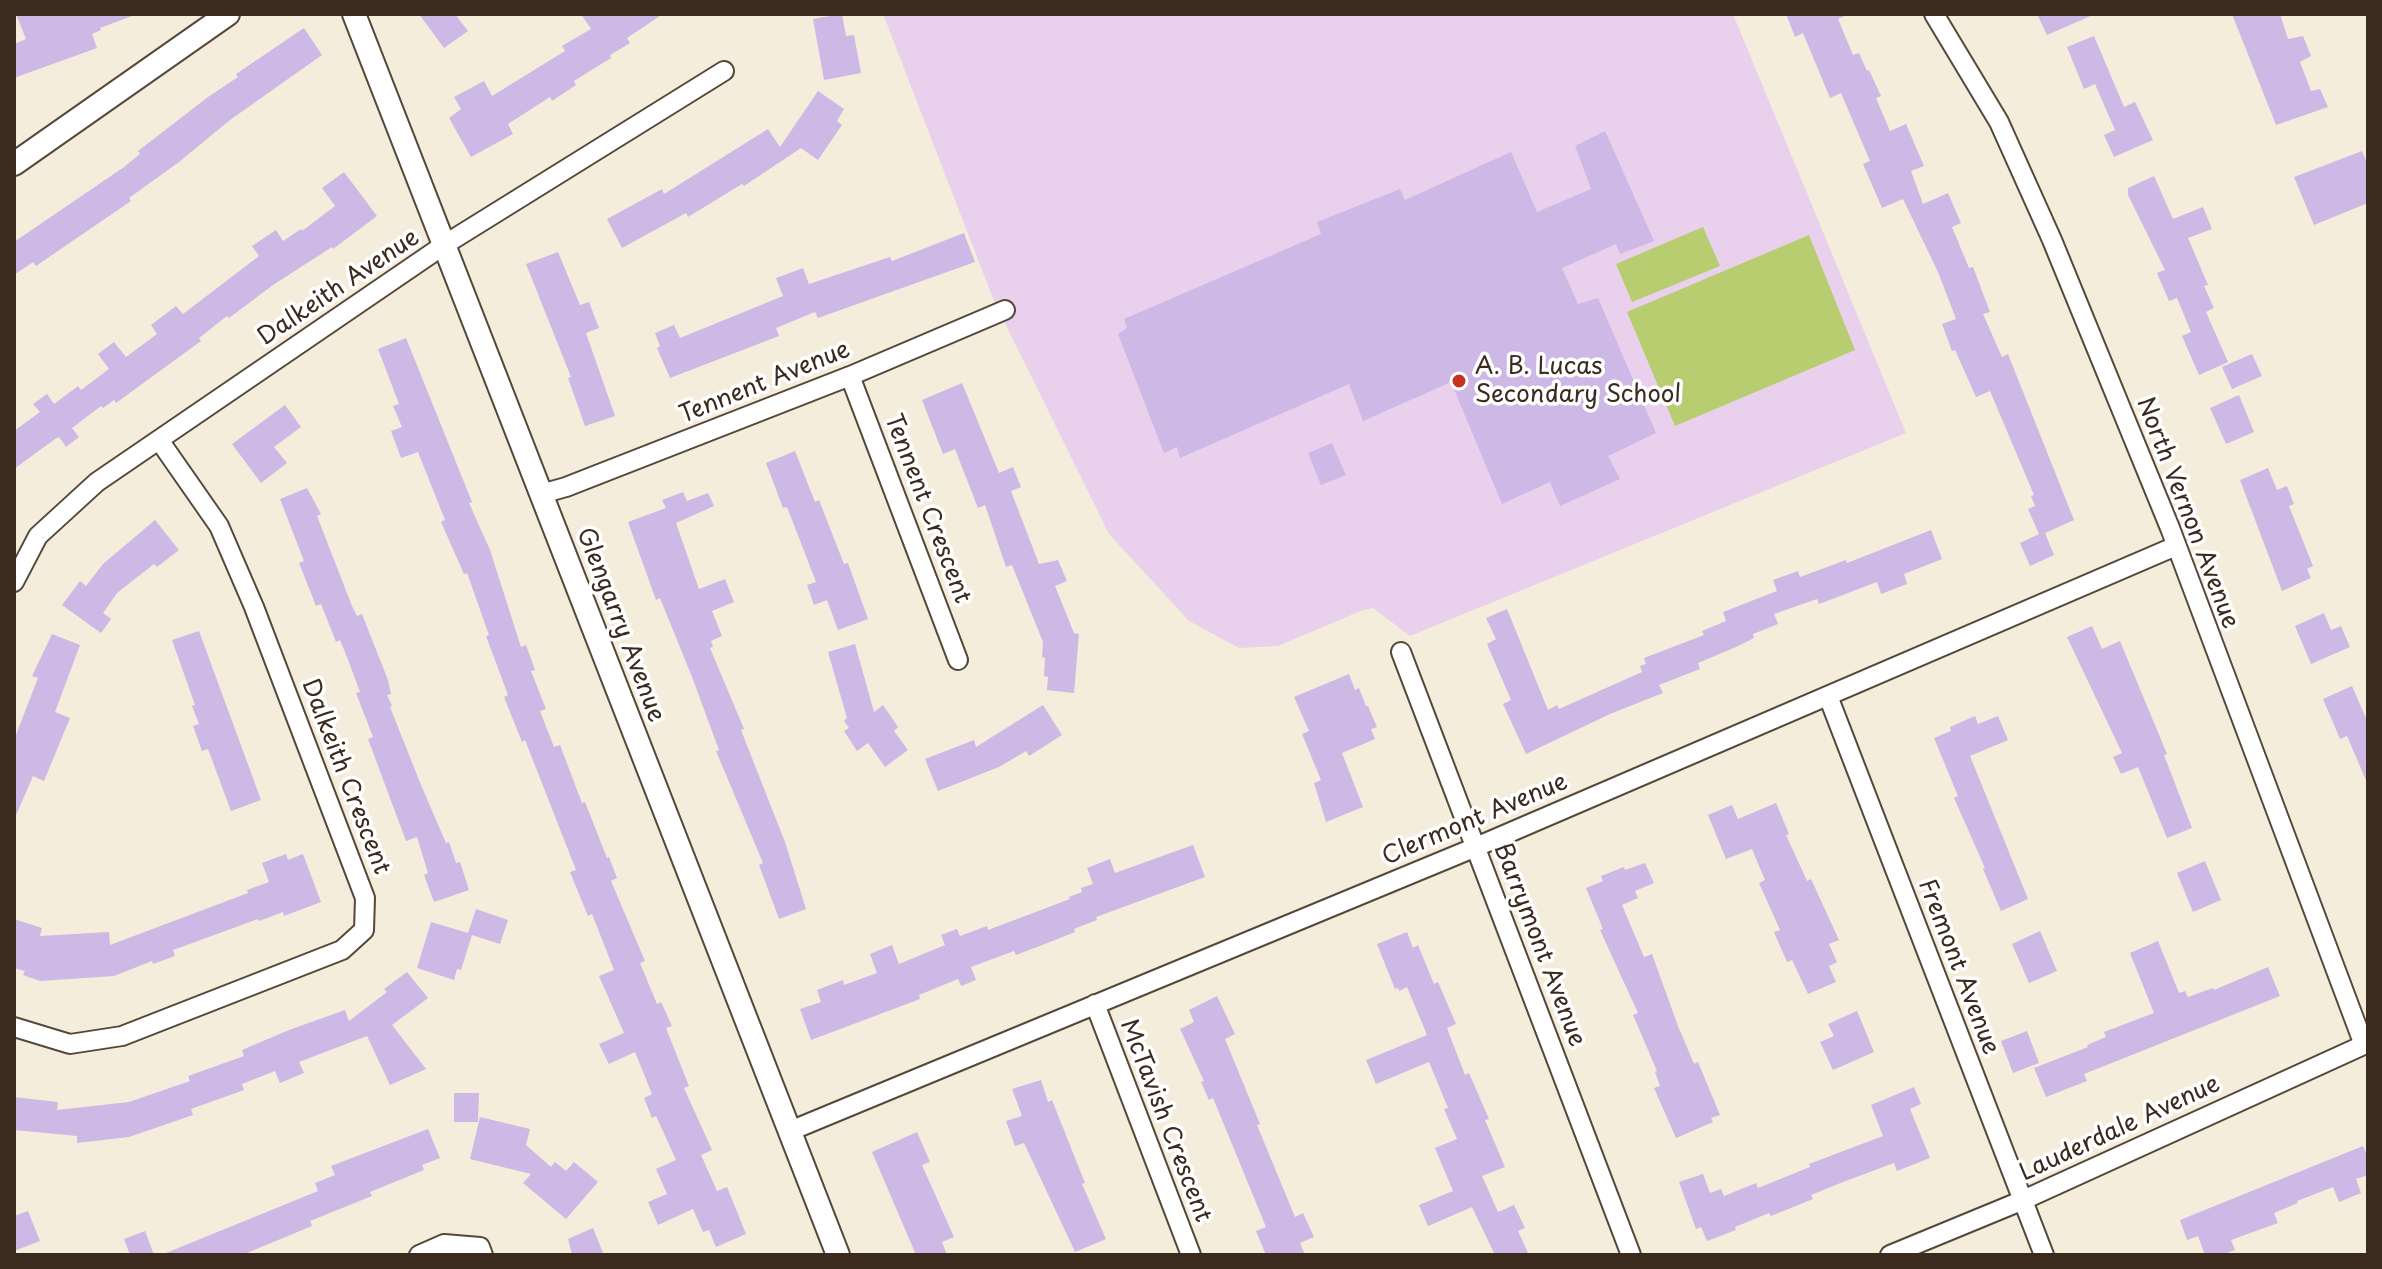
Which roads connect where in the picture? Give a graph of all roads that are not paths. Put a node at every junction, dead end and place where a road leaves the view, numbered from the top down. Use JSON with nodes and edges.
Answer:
{"nodes":[{"id":1,"x":228,"y":14,"type":"edge"},
{"id":2,"x":354,"y":14,"type":"edge"},
{"id":3,"x":1934,"y":14,"type":"edge"},
{"id":4,"x":724,"y":71,"type":"dead end"},
{"id":5,"x":14,"y":164,"type":"edge"},
{"id":6,"x":444,"y":245,"type":"junction"},
{"id":7,"x":1005,"y":310,"type":"dead end"},
{"id":8,"x":850,"y":376,"type":"junction"},
{"id":9,"x":159,"y":440,"type":"junction"},
{"id":10,"x":541,"y":494,"type":"junction"},
{"id":11,"x":2176,"y":546,"type":"junction"},
{"id":12,"x":14,"y":582,"type":"edge"},
{"id":13,"x":1401,"y":652,"type":"dead end"},
{"id":14,"x":958,"y":660,"type":"dead end"},
{"id":15,"x":1828,"y":696,"type":"junction"},
{"id":16,"x":1476,"y":847,"type":"junction"},
{"id":17,"x":1095,"y":1004,"type":"junction"},
{"id":18,"x":14,"y":1027,"type":"edge"},
{"id":19,"x":2366,"y":1044,"type":"edge"},
{"id":20,"x":790,"y":1131,"type":"junction"},
{"id":21,"x":2021,"y":1201,"type":"junction"},
{"id":22,"x":419,"y":1255,"type":"edge"},
{"id":23,"x":483,"y":1255,"type":"edge"},
{"id":24,"x":838,"y":1255,"type":"edge"},
{"id":25,"x":1191,"y":1255,"type":"edge"},
{"id":26,"x":1631,"y":1255,"type":"edge"},
{"id":27,"x":1890,"y":1255,"type":"edge"},
{"id":28,"x":2044,"y":1255,"type":"edge"}],
"edges":[{"from":1,"to":5,"type":"street"},
{"from":2,"to":6,"type":"street","name":"Glengarry Avenue"},
{"from":3,"to":11,"type":"street","name":"North Vernon Avenue"},
{"from":4,"to":6,"type":"street","name":"Dalkeith Avenue"},
{"from":6,"to":9,"type":"street","name":"Dalkeith Avenue"},
{"from":6,"to":10,"type":"street","name":"Glengarry Avenue"},
{"from":7,"to":8,"type":"street","name":"Tennent Avenue"},
{"from":8,"to":10,"type":"street","name":"Tennent Avenue"},
{"from":8,"to":14,"type":"street","name":"Tennent Crescent"},
{"from":9,"to":12,"type":"street","name":"Dalkeith Avenue"},
{"from":9,"to":18,"type":"street","name":"Dalkeith Crescent"},
{"from":10,"to":20,"type":"street","name":"Glengarry Avenue"},
{"from":11,"to":15,"type":"street","name":"Clermont Avenue"},
{"from":11,"to":19,"type":"street","name":"North Vernon Avenue"},
{"from":13,"to":16,"type":"street","name":"Barrymont Avenue"},
{"from":15,"to":16,"type":"street","name":"Clermont Avenue"},
{"from":15,"to":21,"type":"street","name":"Fremont Avenue"},
{"from":16,"to":17,"type":"street","name":"Clermont Avenue"},
{"from":16,"to":26,"type":"street","name":"Barrymont Avenue"},
{"from":17,"to":20,"type":"street","name":"Clermont Avenue"},
{"from":17,"to":25,"type":"street","name":"McTavish Crescent"},
{"from":19,"to":21,"type":"street","name":"Lauderdale Avenue"},
{"from":20,"to":24,"type":"street","name":"Glengarry Avenue"},
{"from":21,"to":27,"type":"street","name":"Lauderdale Avenue"},
{"from":21,"to":28,"type":"street","name":"Fremont Avenue"},
{"from":22,"to":23,"type":"street"}]}
